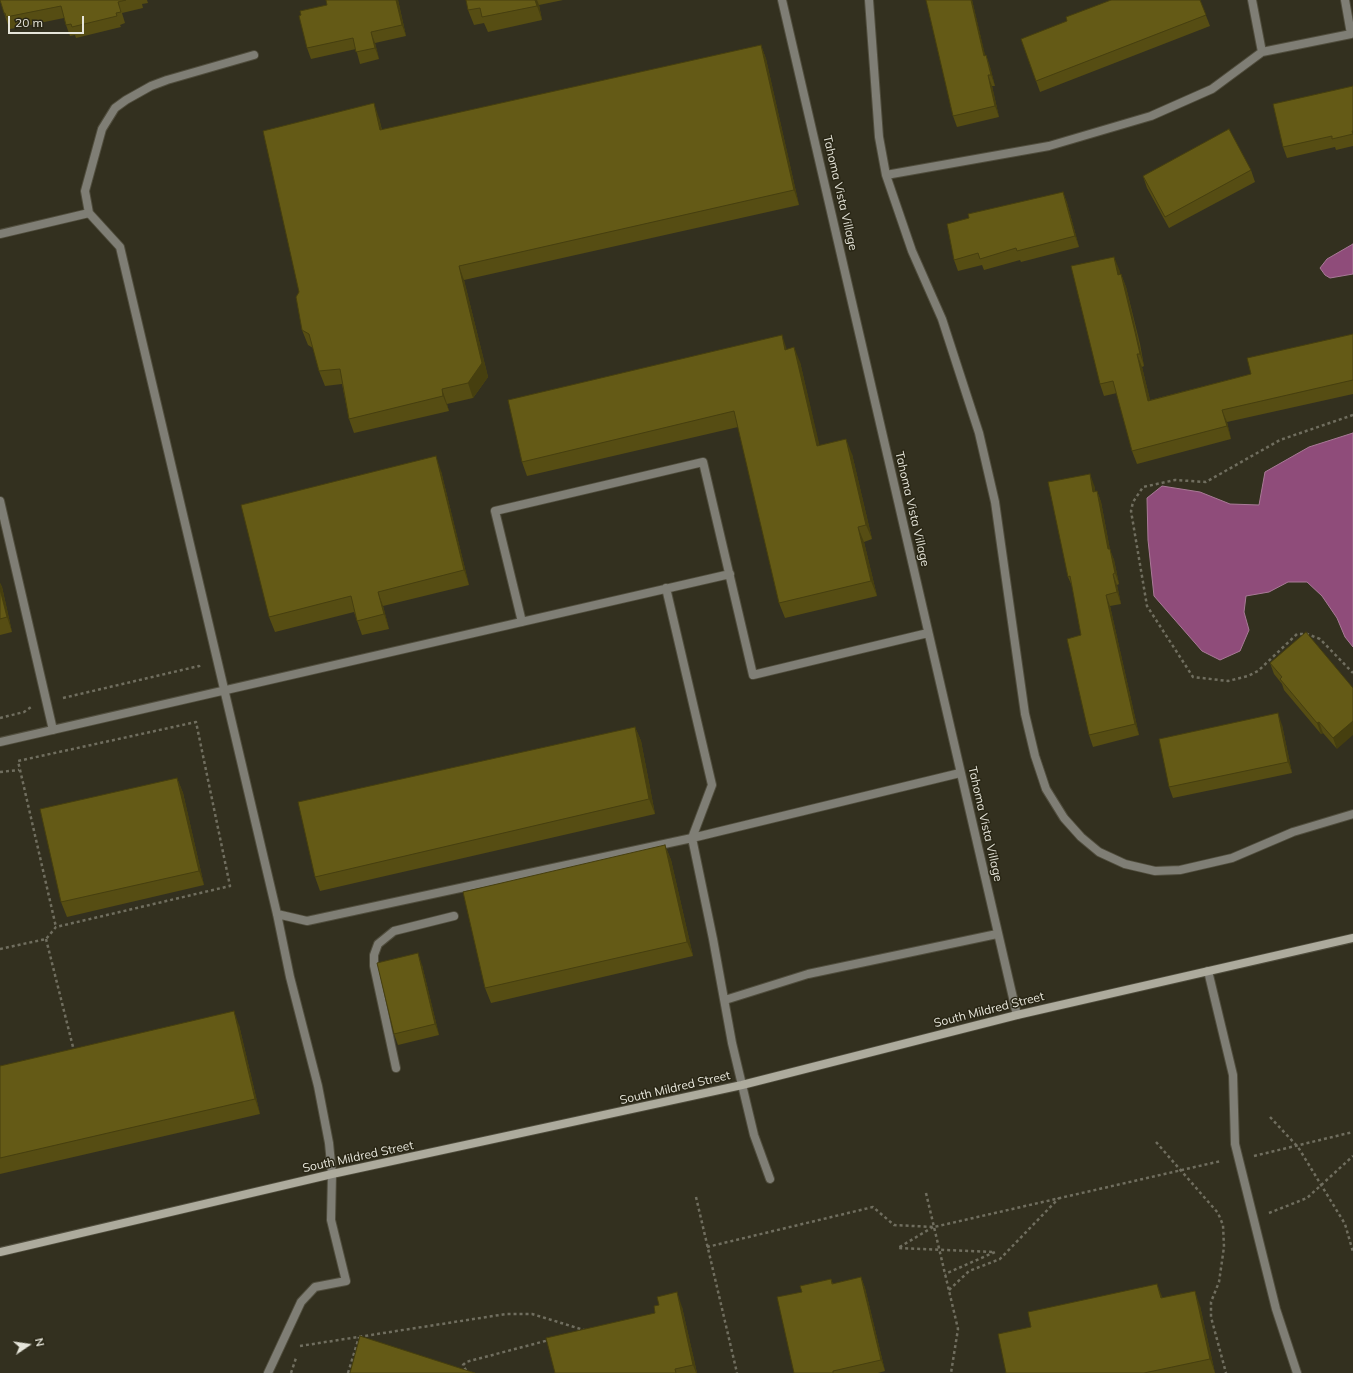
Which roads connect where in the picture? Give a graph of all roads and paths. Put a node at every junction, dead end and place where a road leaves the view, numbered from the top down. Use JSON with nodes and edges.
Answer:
{"nodes":[{"id":1,"x":869,"y":0,"type":"edge"},
{"id":2,"x":1252,"y":0,"type":"edge"},
{"id":3,"x":1345,"y":0,"type":"edge"},
{"id":4,"x":783,"y":4,"type":"edge"},
{"id":5,"x":1262,"y":52,"type":"junction"},
{"id":6,"x":254,"y":55,"type":"dead end"},
{"id":7,"x":886,"y":175,"type":"junction"},
{"id":8,"x":89,"y":213,"type":"junction"},
{"id":9,"x":0,"y":234,"type":"edge"},
{"id":10,"x":1353,"y":415,"type":"edge"},
{"id":11,"x":0,"y":500,"type":"edge"},
{"id":12,"x":730,"y":574,"type":"junction"},
{"id":13,"x":666,"y":588,"type":"junction"},
{"id":14,"x":522,"y":622,"type":"junction"},
{"id":15,"x":928,"y":633,"type":"junction"},
{"id":16,"x":204,"y":672,"type":"dead end"},
{"id":17,"x":1353,"y":673,"type":"edge"},
{"id":18,"x":223,"y":691,"type":"junction"},
{"id":19,"x":46,"y":702,"type":"junction"},
{"id":20,"x":0,"y":718,"type":"edge"},
{"id":21,"x":53,"y":730,"type":"junction"},
{"id":22,"x":0,"y":742,"type":"edge"},
{"id":23,"x":20,"y":770,"type":"junction"},
{"id":24,"x":0,"y":772,"type":"edge"},
{"id":25,"x":960,"y":773,"type":"junction"},
{"id":26,"x":1353,"y":814,"type":"edge"},
{"id":27,"x":692,"y":838,"type":"junction"},
{"id":28,"x":277,"y":914,"type":"junction"},
{"id":29,"x":454,"y":916,"type":"dead end"},
{"id":30,"x":56,"y":927,"type":"junction"},
{"id":31,"x":998,"y":934,"type":"junction"},
{"id":32,"x":1353,"y":938,"type":"edge"},
{"id":33,"x":46,"y":939,"type":"junction"},
{"id":34,"x":0,"y":949,"type":"edge"},
{"id":35,"x":1208,"y":971,"type":"junction"},
{"id":36,"x":725,"y":1000,"type":"junction"},
{"id":37,"x":1017,"y":1015,"type":"junction"},
{"id":38,"x":75,"y":1054,"type":"edge"},
{"id":39,"x":396,"y":1068,"type":"dead end"},
{"id":40,"x":742,"y":1085,"type":"junction"},
{"id":41,"x":1270,"y":1117,"type":"dead end"},
{"id":42,"x":1353,"y":1132,"type":"edge"},
{"id":43,"x":1156,"y":1142,"type":"dead end"},
{"id":44,"x":1298,"y":1147,"type":"junction"},
{"id":45,"x":1353,"y":1156,"type":"edge"},
{"id":46,"x":1250,"y":1157,"type":"dead end"},
{"id":47,"x":1221,"y":1161,"type":"dead end"},
{"id":48,"x":1181,"y":1170,"type":"junction"},
{"id":49,"x":332,"y":1174,"type":"junction"},
{"id":50,"x":770,"y":1179,"type":"dead end"},
{"id":51,"x":1320,"y":1185,"type":"junction"},
{"id":52,"x":926,"y":1193,"type":"dead end"},
{"id":53,"x":696,"y":1197,"type":"dead end"},
{"id":54,"x":1060,"y":1198,"type":"junction"},
{"id":55,"x":1253,"y":1219,"type":"junction"},
{"id":56,"x":934,"y":1227,"type":"junction"},
{"id":57,"x":708,"y":1247,"type":"junction"},
{"id":58,"x":939,"y":1250,"type":"junction"},
{"id":59,"x":0,"y":1252,"type":"edge"},
{"id":60,"x":1353,"y":1252,"type":"edge"},
{"id":61,"x":945,"y":1274,"type":"junction"},
{"id":62,"x":949,"y":1290,"type":"junction"},
{"id":63,"x":591,"y":1329,"type":"edge"},
{"id":64,"x":584,"y":1331,"type":"junction"},
{"id":65,"x":577,"y":1333,"type":"edge"},
{"id":66,"x":359,"y":1337,"type":"junction"},
{"id":67,"x":555,"y":1338,"type":"edge"},
{"id":68,"x":268,"y":1373,"type":"edge"},
{"id":69,"x":291,"y":1373,"type":"edge"},
{"id":70,"x":348,"y":1373,"type":"edge"},
{"id":71,"x":470,"y":1373,"type":"edge"},
{"id":72,"x":737,"y":1373,"type":"edge"},
{"id":73,"x":951,"y":1373,"type":"edge"},
{"id":74,"x":1226,"y":1373,"type":"edge"},
{"id":75,"x":1297,"y":1373,"type":"edge"}],
"edges":[{"from":1,"to":7,"type":"lane"},
{"from":2,"to":5,"type":"lane"},
{"from":3,"to":5,"type":"lane"},
{"from":4,"to":15,"type":"lane","name":"Tahoma Vista Village"},
{"from":5,"to":7,"type":"lane"},
{"from":6,"to":8,"type":"lane"},
{"from":7,"to":26,"type":"lane"},
{"from":8,"to":9,"type":"lane"},
{"from":8,"to":18,"type":"lane"},
{"from":10,"to":17,"type":"path"},
{"from":11,"to":19,"type":"lane"},
{"from":12,"to":13,"type":"lane"},
{"from":12,"to":14,"type":"lane"},
{"from":12,"to":15,"type":"lane"},
{"from":13,"to":14,"type":"lane"},
{"from":13,"to":27,"type":"lane"},
{"from":14,"to":18,"type":"lane"},
{"from":15,"to":25,"type":"lane","name":"Tahoma Vista Village"},
{"from":16,"to":19,"type":"path"},
{"from":18,"to":21,"type":"lane"},
{"from":18,"to":28,"type":"lane"},
{"from":19,"to":20,"type":"path"},
{"from":19,"to":21,"type":"lane"},
{"from":21,"to":22,"type":"lane"},
{"from":23,"to":24,"type":"path"},
{"from":23,"to":30,"type":"path"},
{"from":23,"to":30,"type":"path"},
{"from":25,"to":27,"type":"lane"},
{"from":25,"to":31,"type":"lane","name":"Tahoma Vista Village"},
{"from":27,"to":28,"type":"lane"},
{"from":27,"to":36,"type":"lane"},
{"from":28,"to":49,"type":"lane"},
{"from":29,"to":39,"type":"lane"},
{"from":30,"to":33,"type":"path"},
{"from":31,"to":36,"type":"lane"},
{"from":31,"to":37,"type":"lane","name":"Tahoma Vista Village"},
{"from":32,"to":35,"type":"main road","name":"South Mildred Street"},
{"from":33,"to":34,"type":"path"},
{"from":33,"to":38,"type":"path"},
{"from":35,"to":37,"type":"main road","name":"South Mildred Street"},
{"from":35,"to":55,"type":"lane"},
{"from":36,"to":40,"type":"lane"},
{"from":37,"to":40,"type":"main road","name":"South Mildred Street"},
{"from":40,"to":49,"type":"main road","name":"South Mildred Street"},
{"from":40,"to":50,"type":"lane"},
{"from":41,"to":44,"type":"path"},
{"from":42,"to":44,"type":"path"},
{"from":43,"to":48,"type":"path"},
{"from":44,"to":46,"type":"path"},
{"from":44,"to":51,"type":"path"},
{"from":45,"to":51,"type":"path"},
{"from":47,"to":48,"type":"path"},
{"from":48,"to":54,"type":"path"},
{"from":48,"to":74,"type":"path"},
{"from":49,"to":59,"type":"main road","name":"South Mildred Street"},
{"from":49,"to":68,"type":"lane"},
{"from":51,"to":55,"type":"path"},
{"from":51,"to":60,"type":"path"},
{"from":52,"to":56,"type":"path"},
{"from":53,"to":57,"type":"path"},
{"from":54,"to":56,"type":"path"},
{"from":54,"to":62,"type":"path"},
{"from":55,"to":75,"type":"lane"},
{"from":56,"to":57,"type":"path"},
{"from":56,"to":58,"type":"path"},
{"from":56,"to":58,"type":"path"},
{"from":57,"to":72,"type":"path"},
{"from":58,"to":61,"type":"path"},
{"from":58,"to":61,"type":"path"},
{"from":61,"to":62,"type":"path"},
{"from":62,"to":73,"type":"path"},
{"from":63,"to":64,"type":"path"},
{"from":64,"to":65,"type":"path"},
{"from":64,"to":66,"type":"path"},
{"from":66,"to":69,"type":"path"},
{"from":66,"to":70,"type":"path"},
{"from":67,"to":71,"type":"path"}]}
